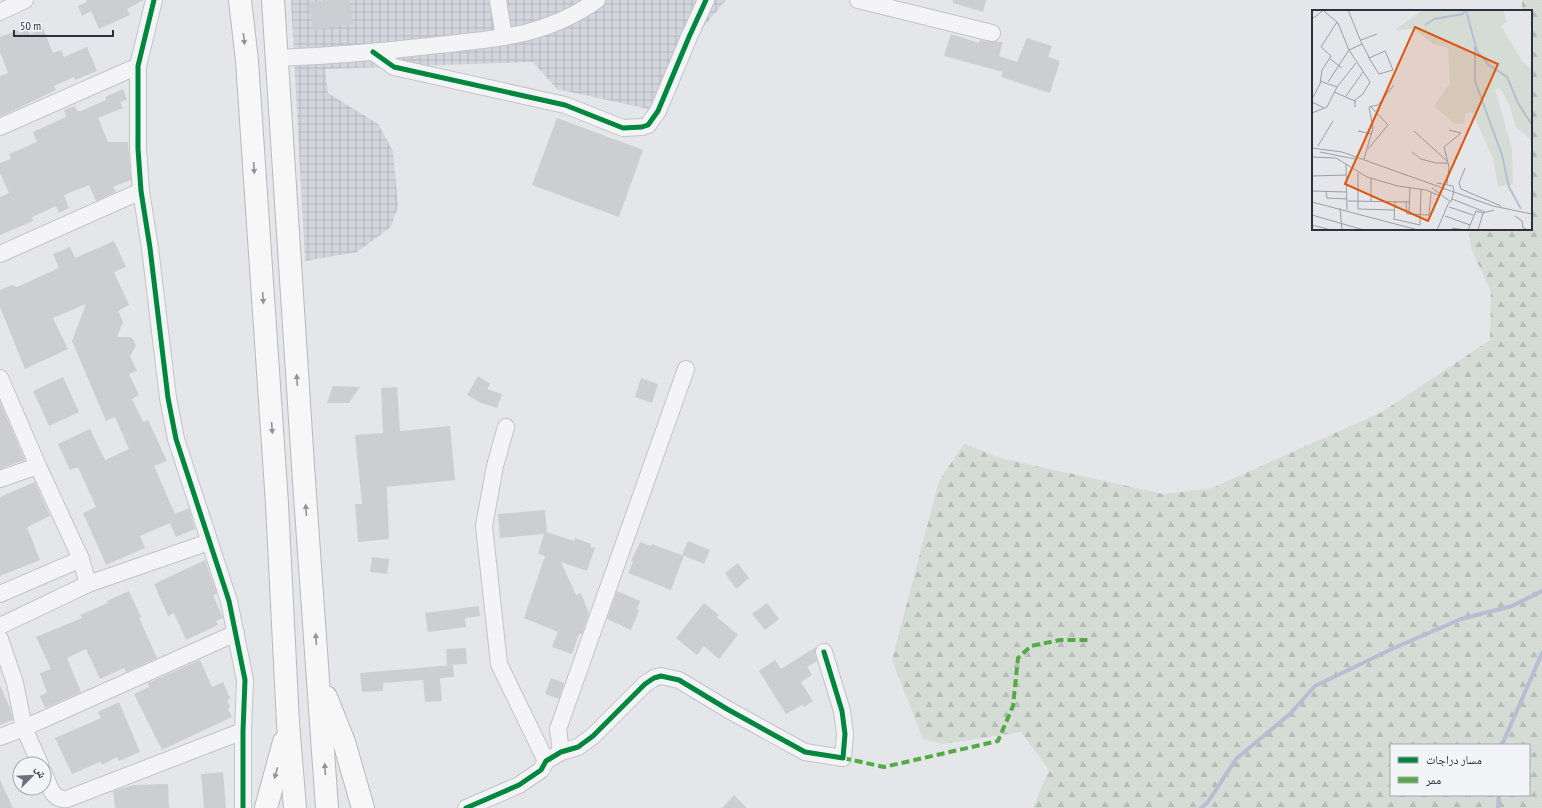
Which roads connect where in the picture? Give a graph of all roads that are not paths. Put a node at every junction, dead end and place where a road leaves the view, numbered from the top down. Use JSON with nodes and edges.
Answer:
{"nodes":[{"id":1,"x":25,"y":0,"type":"edge"},
{"id":2,"x":154,"y":0,"type":"edge"},
{"id":3,"x":240,"y":0,"type":"edge"},
{"id":4,"x":273,"y":0,"type":"edge"},
{"id":5,"x":498,"y":0,"type":"edge"},
{"id":6,"x":597,"y":0,"type":"edge"},
{"id":7,"x":706,"y":0,"type":"edge"},
{"id":8,"x":858,"y":0,"type":"edge"},
{"id":9,"x":0,"y":12,"type":"edge"},
{"id":10,"x":992,"y":33,"type":"dead end"},
{"id":11,"x":504,"y":37,"type":"junction"},
{"id":12,"x":373,"y":52,"type":"junction"},
{"id":13,"x":277,"y":58,"type":"junction"},
{"id":14,"x":138,"y":66,"type":"junction"},
{"id":15,"x":0,"y":128,"type":"edge"},
{"id":16,"x":142,"y":191,"type":"junction"},
{"id":17,"x":0,"y":254,"type":"edge"},
{"id":18,"x":686,"y":369,"type":"dead end"},
{"id":19,"x":0,"y":378,"type":"edge"},
{"id":20,"x":506,"y":427,"type":"dead end"},
{"id":21,"x":38,"y":466,"type":"junction"},
{"id":22,"x":0,"y":479,"type":"edge"},
{"id":23,"x":209,"y":542,"type":"junction"},
{"id":24,"x":81,"y":558,"type":"junction"},
{"id":25,"x":88,"y":584,"type":"junction"},
{"id":26,"x":0,"y":594,"type":"edge"},
{"id":27,"x":0,"y":626,"type":"edge"},
{"id":28,"x":236,"y":633,"type":"junction"},
{"id":29,"x":0,"y":639,"type":"edge"},
{"id":30,"x":824,"y":652,"type":"dead end"},
{"id":31,"x":319,"y":679,"type":"junction"},
{"id":32,"x":288,"y":723,"type":"junction"},
{"id":33,"x":24,"y":728,"type":"junction"},
{"id":34,"x":243,"y":731,"type":"junction"},
{"id":35,"x":0,"y":737,"type":"edge"},
{"id":36,"x":561,"y":752,"type":"junction"},
{"id":37,"x":36,"y":756,"type":"edge"},
{"id":38,"x":546,"y":761,"type":"junction"},
{"id":39,"x":52,"y":791,"type":"edge"},
{"id":40,"x":268,"y":802,"type":"edge"},
{"id":41,"x":361,"y":802,"type":"edge"},
{"id":42,"x":327,"y":804,"type":"edge"},
{"id":43,"x":295,"y":806,"type":"edge"},
{"id":44,"x":243,"y":808,"type":"edge"},
{"id":45,"x":466,"y":808,"type":"edge"}],
"edges":[{"from":1,"to":9,"type":"street"},
{"from":2,"to":14,"type":"street"},
{"from":3,"to":32,"type":"highway","one_way":true},
{"from":4,"to":13,"type":"highway"},
{"from":5,"to":11,"type":"street"},
{"from":6,"to":11,"type":"street"},
{"from":7,"to":12,"type":"street"},
{"from":8,"to":10,"type":"street"},
{"from":11,"to":12,"type":"street"},
{"from":12,"to":13,"type":"street"},
{"from":31,"to":13,"type":"highway","one_way":true},
{"from":14,"to":15,"type":"street"},
{"from":14,"to":16,"type":"street"},
{"from":16,"to":17,"type":"street"},
{"from":16,"to":23,"type":"street"},
{"from":18,"to":36,"type":"street"},
{"from":19,"to":21,"type":"street"},
{"from":20,"to":38,"type":"street"},
{"from":21,"to":22,"type":"street"},
{"from":21,"to":24,"type":"street"},
{"from":23,"to":25,"type":"street"},
{"from":23,"to":28,"type":"street"},
{"from":24,"to":25,"type":"street"},
{"from":24,"to":26,"type":"street"},
{"from":25,"to":27,"type":"street"},
{"from":28,"to":33,"type":"street"},
{"from":28,"to":34,"type":"street"},
{"from":29,"to":33,"type":"street"},
{"from":30,"to":36,"type":"street"},
{"from":31,"to":41,"type":"highway"},
{"from":42,"to":31,"type":"highway","one_way":true},
{"from":32,"to":40,"type":"highway","one_way":true},
{"from":32,"to":43,"type":"highway"},
{"from":33,"to":35,"type":"street"},
{"from":33,"to":37,"type":"street"},
{"from":34,"to":39,"type":"street"},
{"from":34,"to":44,"type":"street"},
{"from":36,"to":38,"type":"street"},
{"from":38,"to":45,"type":"street"},
{"from":40,"to":43,"type":"highway"},
{"from":41,"to":42,"type":"highway"}]}
